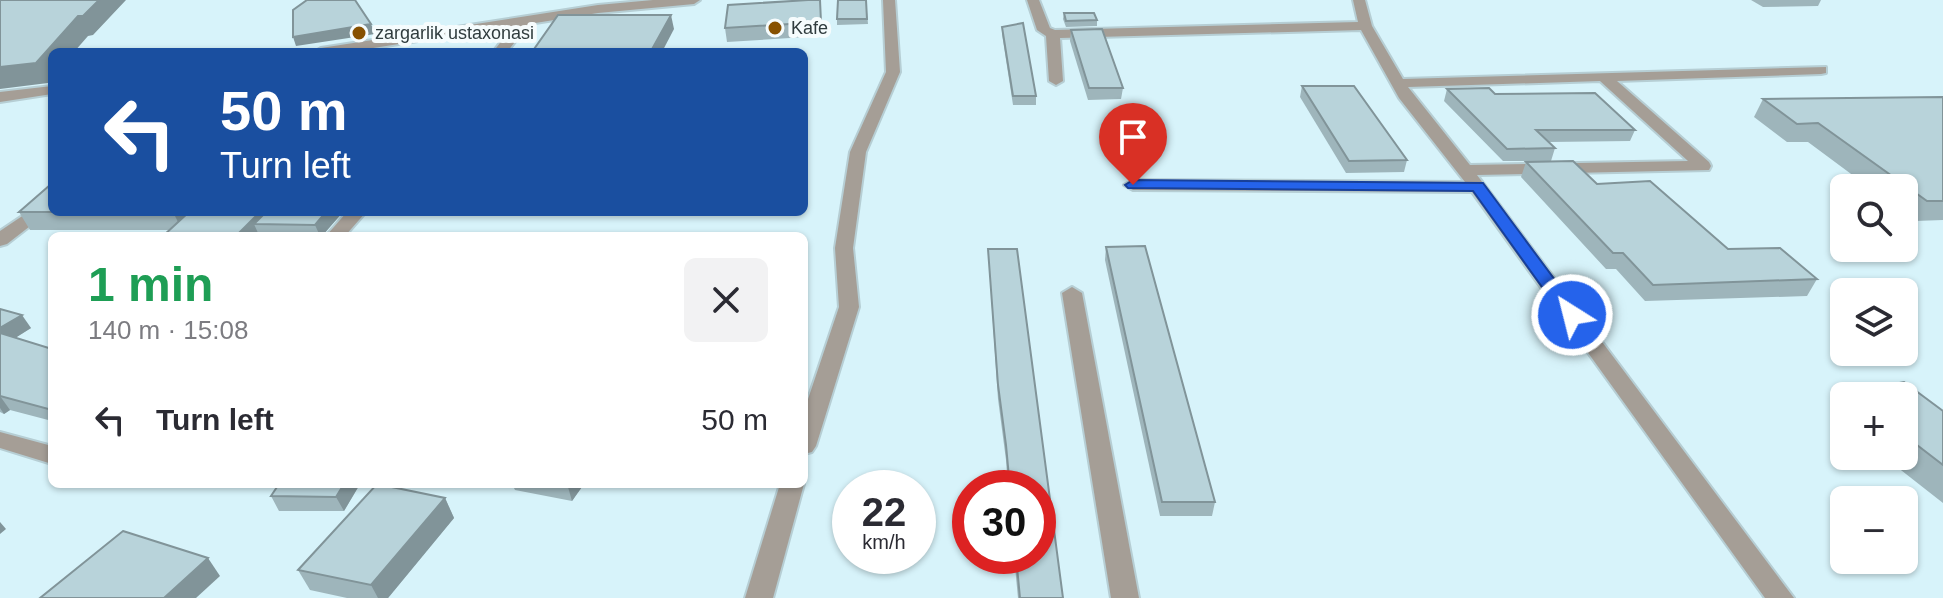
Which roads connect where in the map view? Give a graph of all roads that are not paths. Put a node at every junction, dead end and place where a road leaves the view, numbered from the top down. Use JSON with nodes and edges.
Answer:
{"nodes":[{"id":1,"x":544,"y":0,"type":"edge"},
{"id":2,"x":694,"y":0,"type":"edge"},
{"id":3,"x":889,"y":0,"type":"edge"},
{"id":4,"x":1033,"y":0,"type":"edge"},
{"id":5,"x":1359,"y":0,"type":"edge"},
{"id":6,"x":524,"y":21,"type":"junction"},
{"id":7,"x":1365,"y":26,"type":"junction"},
{"id":8,"x":489,"y":27,"type":"junction"},
{"id":9,"x":1053,"y":34,"type":"junction"},
{"id":10,"x":348,"y":48,"type":"edge"},
{"id":11,"x":503,"y":48,"type":"edge"},
{"id":12,"x":1821,"y":70,"type":"dead end"},
{"id":13,"x":1604,"y":77,"type":"junction"},
{"id":14,"x":1056,"y":81,"type":"dead end"},
{"id":15,"x":1400,"y":83,"type":"junction"},
{"id":16,"x":48,"y":91,"type":"edge"},
{"id":17,"x":0,"y":97,"type":"edge"},
{"id":18,"x":1471,"y":178,"type":"junction"},
{"id":19,"x":1133,"y":185,"type":"dead end"},
{"id":20,"x":48,"y":204,"type":"edge"},
{"id":21,"x":353,"y":216,"type":"edge"},
{"id":22,"x":339,"y":232,"type":"edge"},
{"id":23,"x":0,"y":240,"type":"edge"},
{"id":24,"x":1072,"y":293,"type":"dead end"},
{"id":25,"x":808,"y":434,"type":"edge"},
{"id":26,"x":0,"y":440,"type":"edge"},
{"id":27,"x":48,"y":454,"type":"edge"},
{"id":28,"x":791,"y":488,"type":"edge"},
{"id":29,"x":759,"y":598,"type":"edge"},
{"id":30,"x":1125,"y":598,"type":"edge"},
{"id":31,"x":1780,"y":598,"type":"edge"}],
"edges":[{"from":1,"to":8,"type":"street"},
{"from":2,"to":6,"type":"street"},
{"from":3,"to":25,"type":"street"},
{"from":4,"to":9,"type":"street"},
{"from":5,"to":7,"type":"street"},
{"from":6,"to":8,"type":"street"},
{"from":6,"to":11,"type":"street"},
{"from":7,"to":9,"type":"street"},
{"from":7,"to":15,"type":"street"},
{"from":8,"to":10,"type":"street"},
{"from":9,"to":14,"type":"street"},
{"from":12,"to":13,"type":"street"},
{"from":13,"to":15,"type":"street"},
{"from":13,"to":18,"type":"street"},
{"from":15,"to":18,"type":"street"},
{"from":16,"to":17,"type":"street"},
{"from":18,"to":19,"type":"street"},
{"from":18,"to":31,"type":"street"},
{"from":20,"to":23,"type":"street"},
{"from":21,"to":22,"type":"street"},
{"from":24,"to":30,"type":"street"},
{"from":26,"to":27,"type":"street"},
{"from":28,"to":29,"type":"street"}]}
